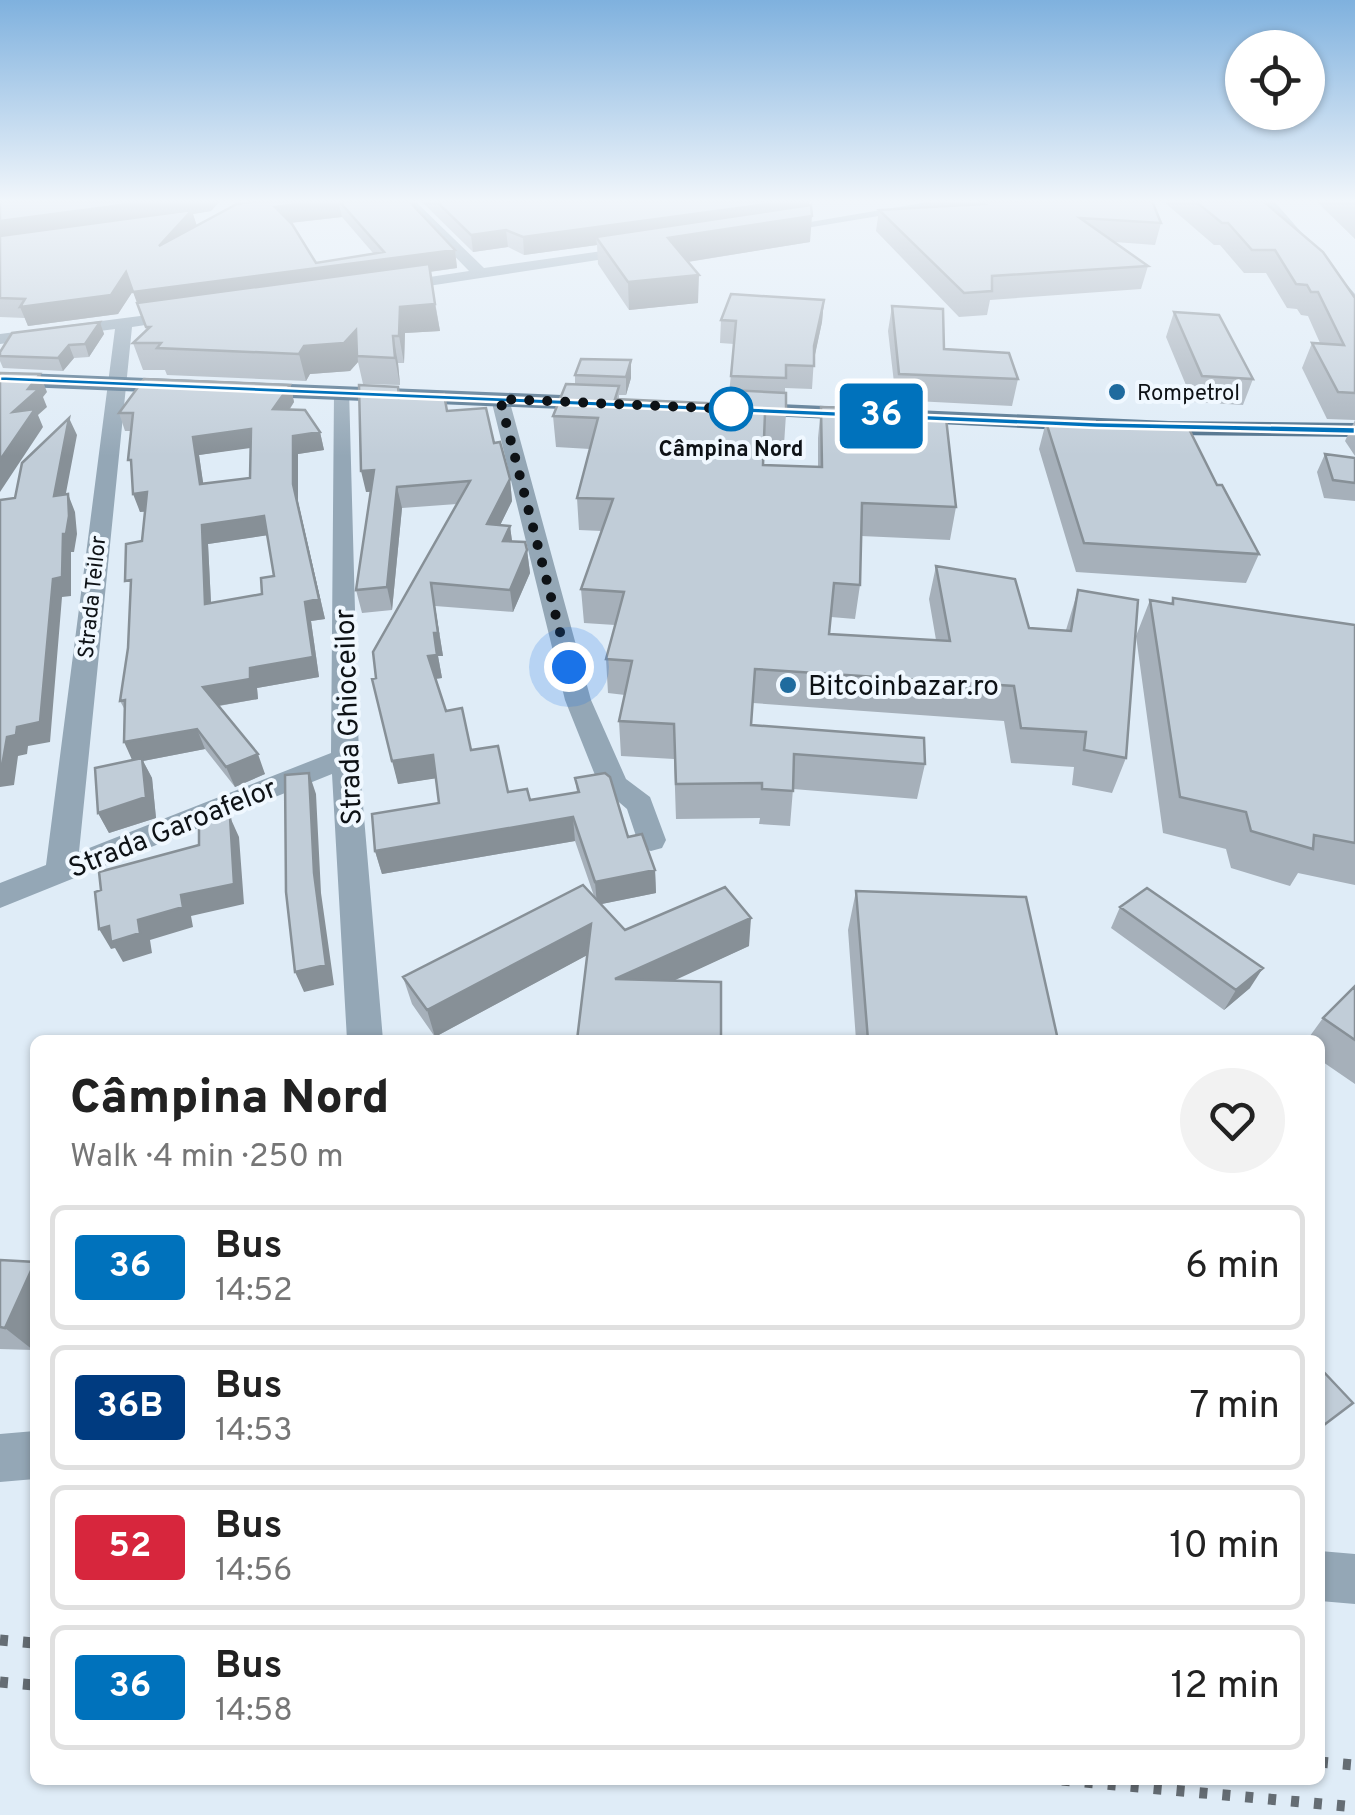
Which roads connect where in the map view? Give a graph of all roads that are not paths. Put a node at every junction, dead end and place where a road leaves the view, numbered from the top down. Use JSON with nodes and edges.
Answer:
{"nodes":[{"id":1,"x":399,"y":286,"type":"edge"},
{"id":2,"x":376,"y":289,"type":"edge"},
{"id":3,"x":198,"y":314,"type":"edge"},
{"id":4,"x":124,"y":324,"type":"junction"},
{"id":5,"x":0,"y":339,"type":"edge"},
{"id":6,"x":0,"y":379,"type":"edge"},
{"id":7,"x":114,"y":384,"type":"junction"},
{"id":8,"x":343,"y":392,"type":"junction"},
{"id":9,"x":500,"y":399,"type":"junction"},
{"id":10,"x":639,"y":405,"type":"edge"},
{"id":11,"x":718,"y":409,"type":"edge"},
{"id":12,"x":1170,"y":428,"type":"junction"},
{"id":13,"x":1355,"y":430,"type":"edge"},
{"id":14,"x":1355,"y":440,"type":"edge"},
{"id":15,"x":344,"y":758,"type":"junction"},
{"id":16,"x":651,"y":840,"type":"dead end"},
{"id":17,"x":61,"y":872,"type":"junction"},
{"id":18,"x":0,"y":896,"type":"edge"},
{"id":19,"x":365,"y":1035,"type":"edge"},
{"id":20,"x":30,"y":1455,"type":"edge"},
{"id":21,"x":0,"y":1458,"type":"edge"},
{"id":22,"x":1325,"y":1576,"type":"edge"},
{"id":23,"x":1355,"y":1579,"type":"edge"}],
"edges":[{"from":1,"to":2,"type":"street"},
{"from":3,"to":4,"type":"street"},
{"from":4,"to":5,"type":"street"},
{"from":4,"to":7,"type":"street","name":"Strada Teilor"},
{"from":6,"to":7,"type":"main road"},
{"from":7,"to":8,"type":"main road"},
{"from":7,"to":17,"type":"street","name":"Strada Teilor"},
{"from":8,"to":9,"type":"main road"},
{"from":8,"to":15,"type":"street","name":"Strada Ghioceilor"},
{"from":9,"to":10,"type":"main road"},
{"from":9,"to":16,"type":"street"},
{"from":11,"to":12,"type":"main road"},
{"from":12,"to":13,"type":"main road"},
{"from":12,"to":14,"type":"main road"},
{"from":15,"to":17,"type":"street","name":"Strada Garoafelor"},
{"from":15,"to":19,"type":"street","name":"Strada Ghioceilor"},
{"from":17,"to":18,"type":"street","name":"Strada Garoafelor"},
{"from":20,"to":21,"type":"street"},
{"from":22,"to":23,"type":"street"}]}
